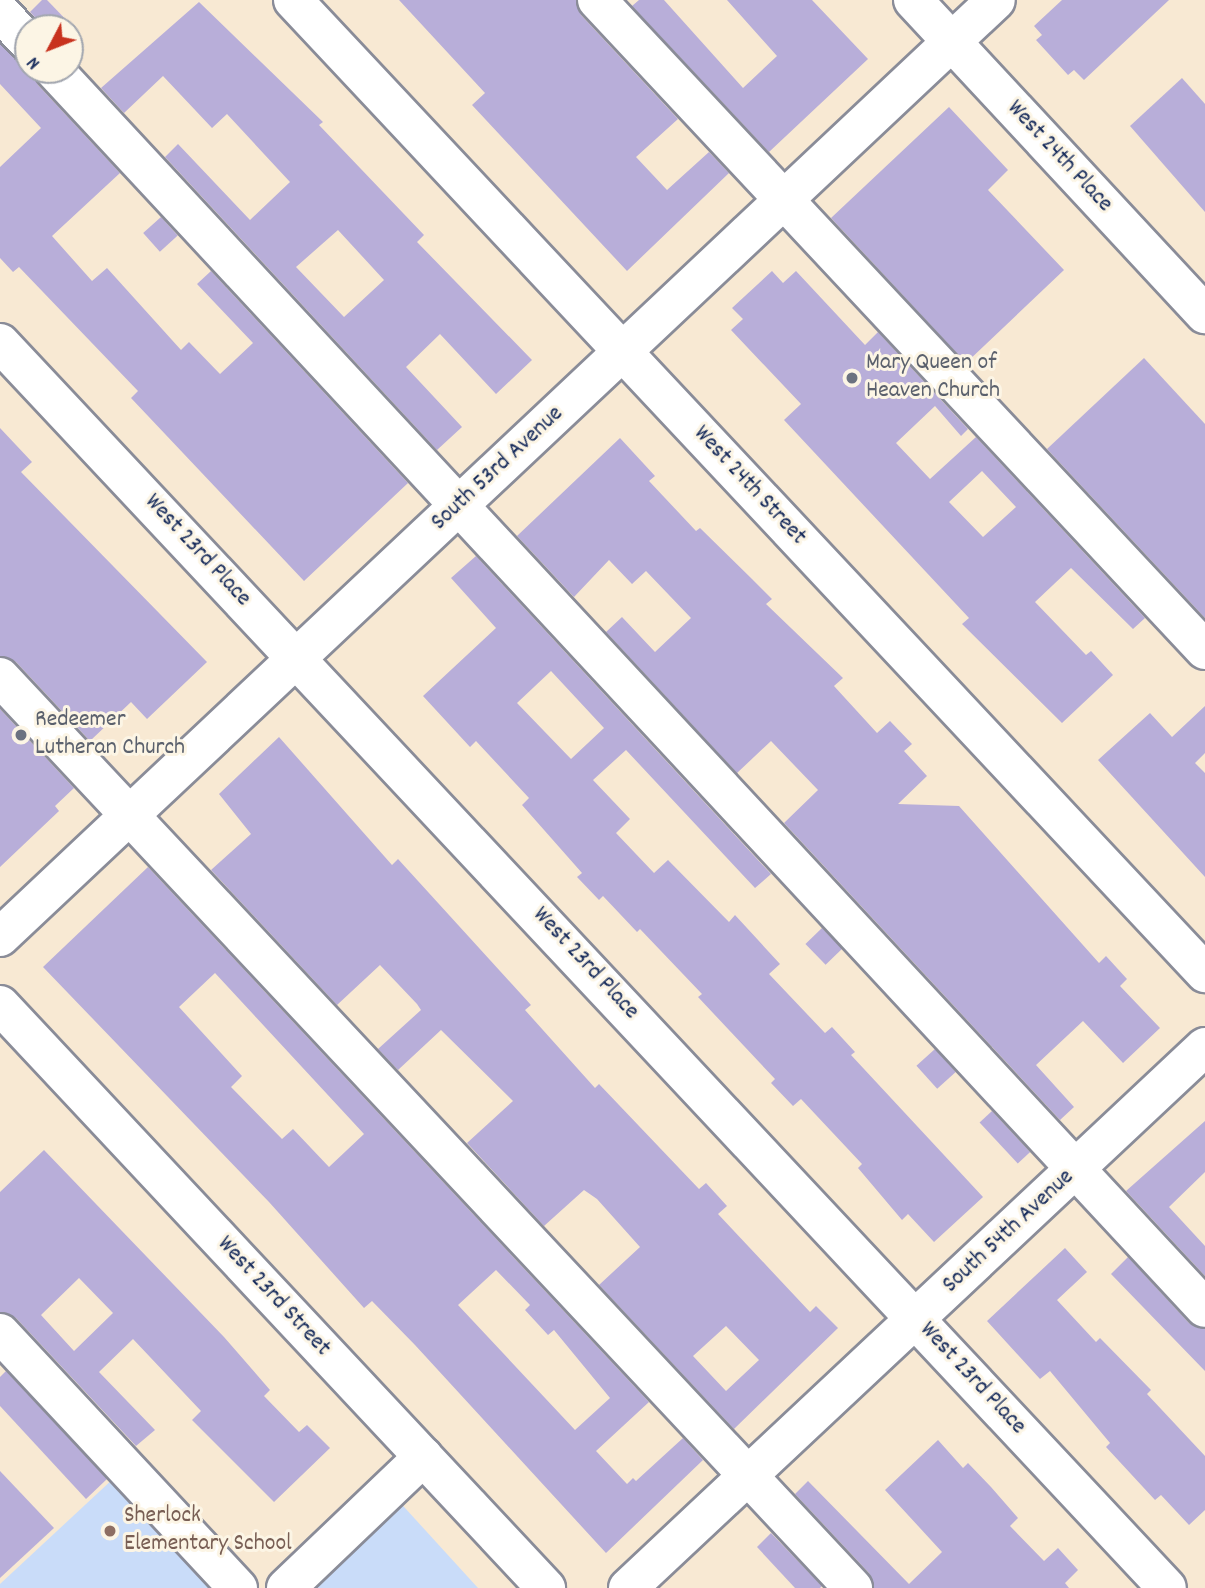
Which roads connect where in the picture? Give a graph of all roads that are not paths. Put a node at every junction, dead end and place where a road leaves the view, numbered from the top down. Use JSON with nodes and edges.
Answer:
{"nodes":[{"id":1,"x":293,"y":0,"type":"edge"},
{"id":2,"x":597,"y":0,"type":"edge"},
{"id":3,"x":912,"y":0,"type":"edge"},
{"id":4,"x":996,"y":0,"type":"edge"},
{"id":5,"x":0,"y":12,"type":"edge"},
{"id":6,"x":14,"y":27,"type":"edge"},
{"id":7,"x":952,"y":41,"type":"junction"},
{"id":8,"x":67,"y":84,"type":"edge"},
{"id":9,"x":784,"y":200,"type":"junction"},
{"id":10,"x":1205,"y":314,"type":"edge"},
{"id":11,"x":0,"y":343,"type":"edge"},
{"id":12,"x":623,"y":351,"type":"junction"},
{"id":13,"x":460,"y":504,"type":"junction"},
{"id":14,"x":1205,"y":650,"type":"edge"},
{"id":15,"x":298,"y":657,"type":"junction"},
{"id":16,"x":0,"y":677,"type":"edge"},
{"id":17,"x":129,"y":815,"type":"junction"},
{"id":18,"x":0,"y":937,"type":"edge"},
{"id":19,"x":1205,"y":973,"type":"edge"},
{"id":20,"x":0,"y":1005,"type":"edge"},
{"id":21,"x":1205,"y":1047,"type":"edge"},
{"id":22,"x":1077,"y":1170,"type":"junction"},
{"id":23,"x":1205,"y":1308,"type":"edge"},
{"id":24,"x":916,"y":1318,"type":"junction"},
{"id":25,"x":0,"y":1333,"type":"edge"},
{"id":26,"x":423,"y":1457,"type":"junction"},
{"id":27,"x":748,"y":1476,"type":"junction"},
{"id":28,"x":238,"y":1588,"type":"edge"},
{"id":29,"x":286,"y":1588,"type":"edge"},
{"id":30,"x":546,"y":1588,"type":"edge"},
{"id":31,"x":628,"y":1588,"type":"edge"},
{"id":32,"x":853,"y":1588,"type":"edge"},
{"id":33,"x":1167,"y":1588,"type":"edge"}],
"edges":[{"from":1,"to":12,"type":"street","name":"West 24th Street"},
{"from":2,"to":9,"type":"street"},
{"from":3,"to":7,"type":"street","name":"West 24th Place"},
{"from":4,"to":7,"type":"street","name":"South 53rd Avenue"},
{"from":5,"to":6,"type":"street"},
{"from":7,"to":9,"type":"street","name":"South 53rd Avenue"},
{"from":7,"to":10,"type":"street","name":"West 24th Place"},
{"from":8,"to":13,"type":"street"},
{"from":9,"to":12,"type":"street","name":"South 53rd Avenue"},
{"from":9,"to":14,"type":"street"},
{"from":11,"to":15,"type":"street","name":"West 23rd Place"},
{"from":12,"to":13,"type":"street","name":"South 53rd Avenue"},
{"from":12,"to":19,"type":"street","name":"West 24th Street"},
{"from":13,"to":15,"type":"street","name":"South 53rd Avenue"},
{"from":13,"to":22,"type":"street"},
{"from":15,"to":17,"type":"street","name":"South 53rd Avenue"},
{"from":15,"to":24,"type":"street","name":"West 23rd Place"},
{"from":16,"to":17,"type":"street"},
{"from":17,"to":18,"type":"street","name":"South 53rd Avenue"},
{"from":17,"to":27,"type":"street"},
{"from":20,"to":26,"type":"street","name":"West 23rd Street"},
{"from":21,"to":22,"type":"street","name":"South 54th Avenue"},
{"from":22,"to":23,"type":"street"},
{"from":22,"to":24,"type":"street","name":"South 54th Avenue"},
{"from":24,"to":27,"type":"street","name":"South 54th Avenue"},
{"from":24,"to":33,"type":"street","name":"West 23rd Place"},
{"from":25,"to":28,"type":"street"},
{"from":26,"to":29,"type":"street"},
{"from":26,"to":30,"type":"street","name":"West 23rd Street"},
{"from":27,"to":31,"type":"street","name":"South 54th Avenue"},
{"from":27,"to":32,"type":"street"}]}
